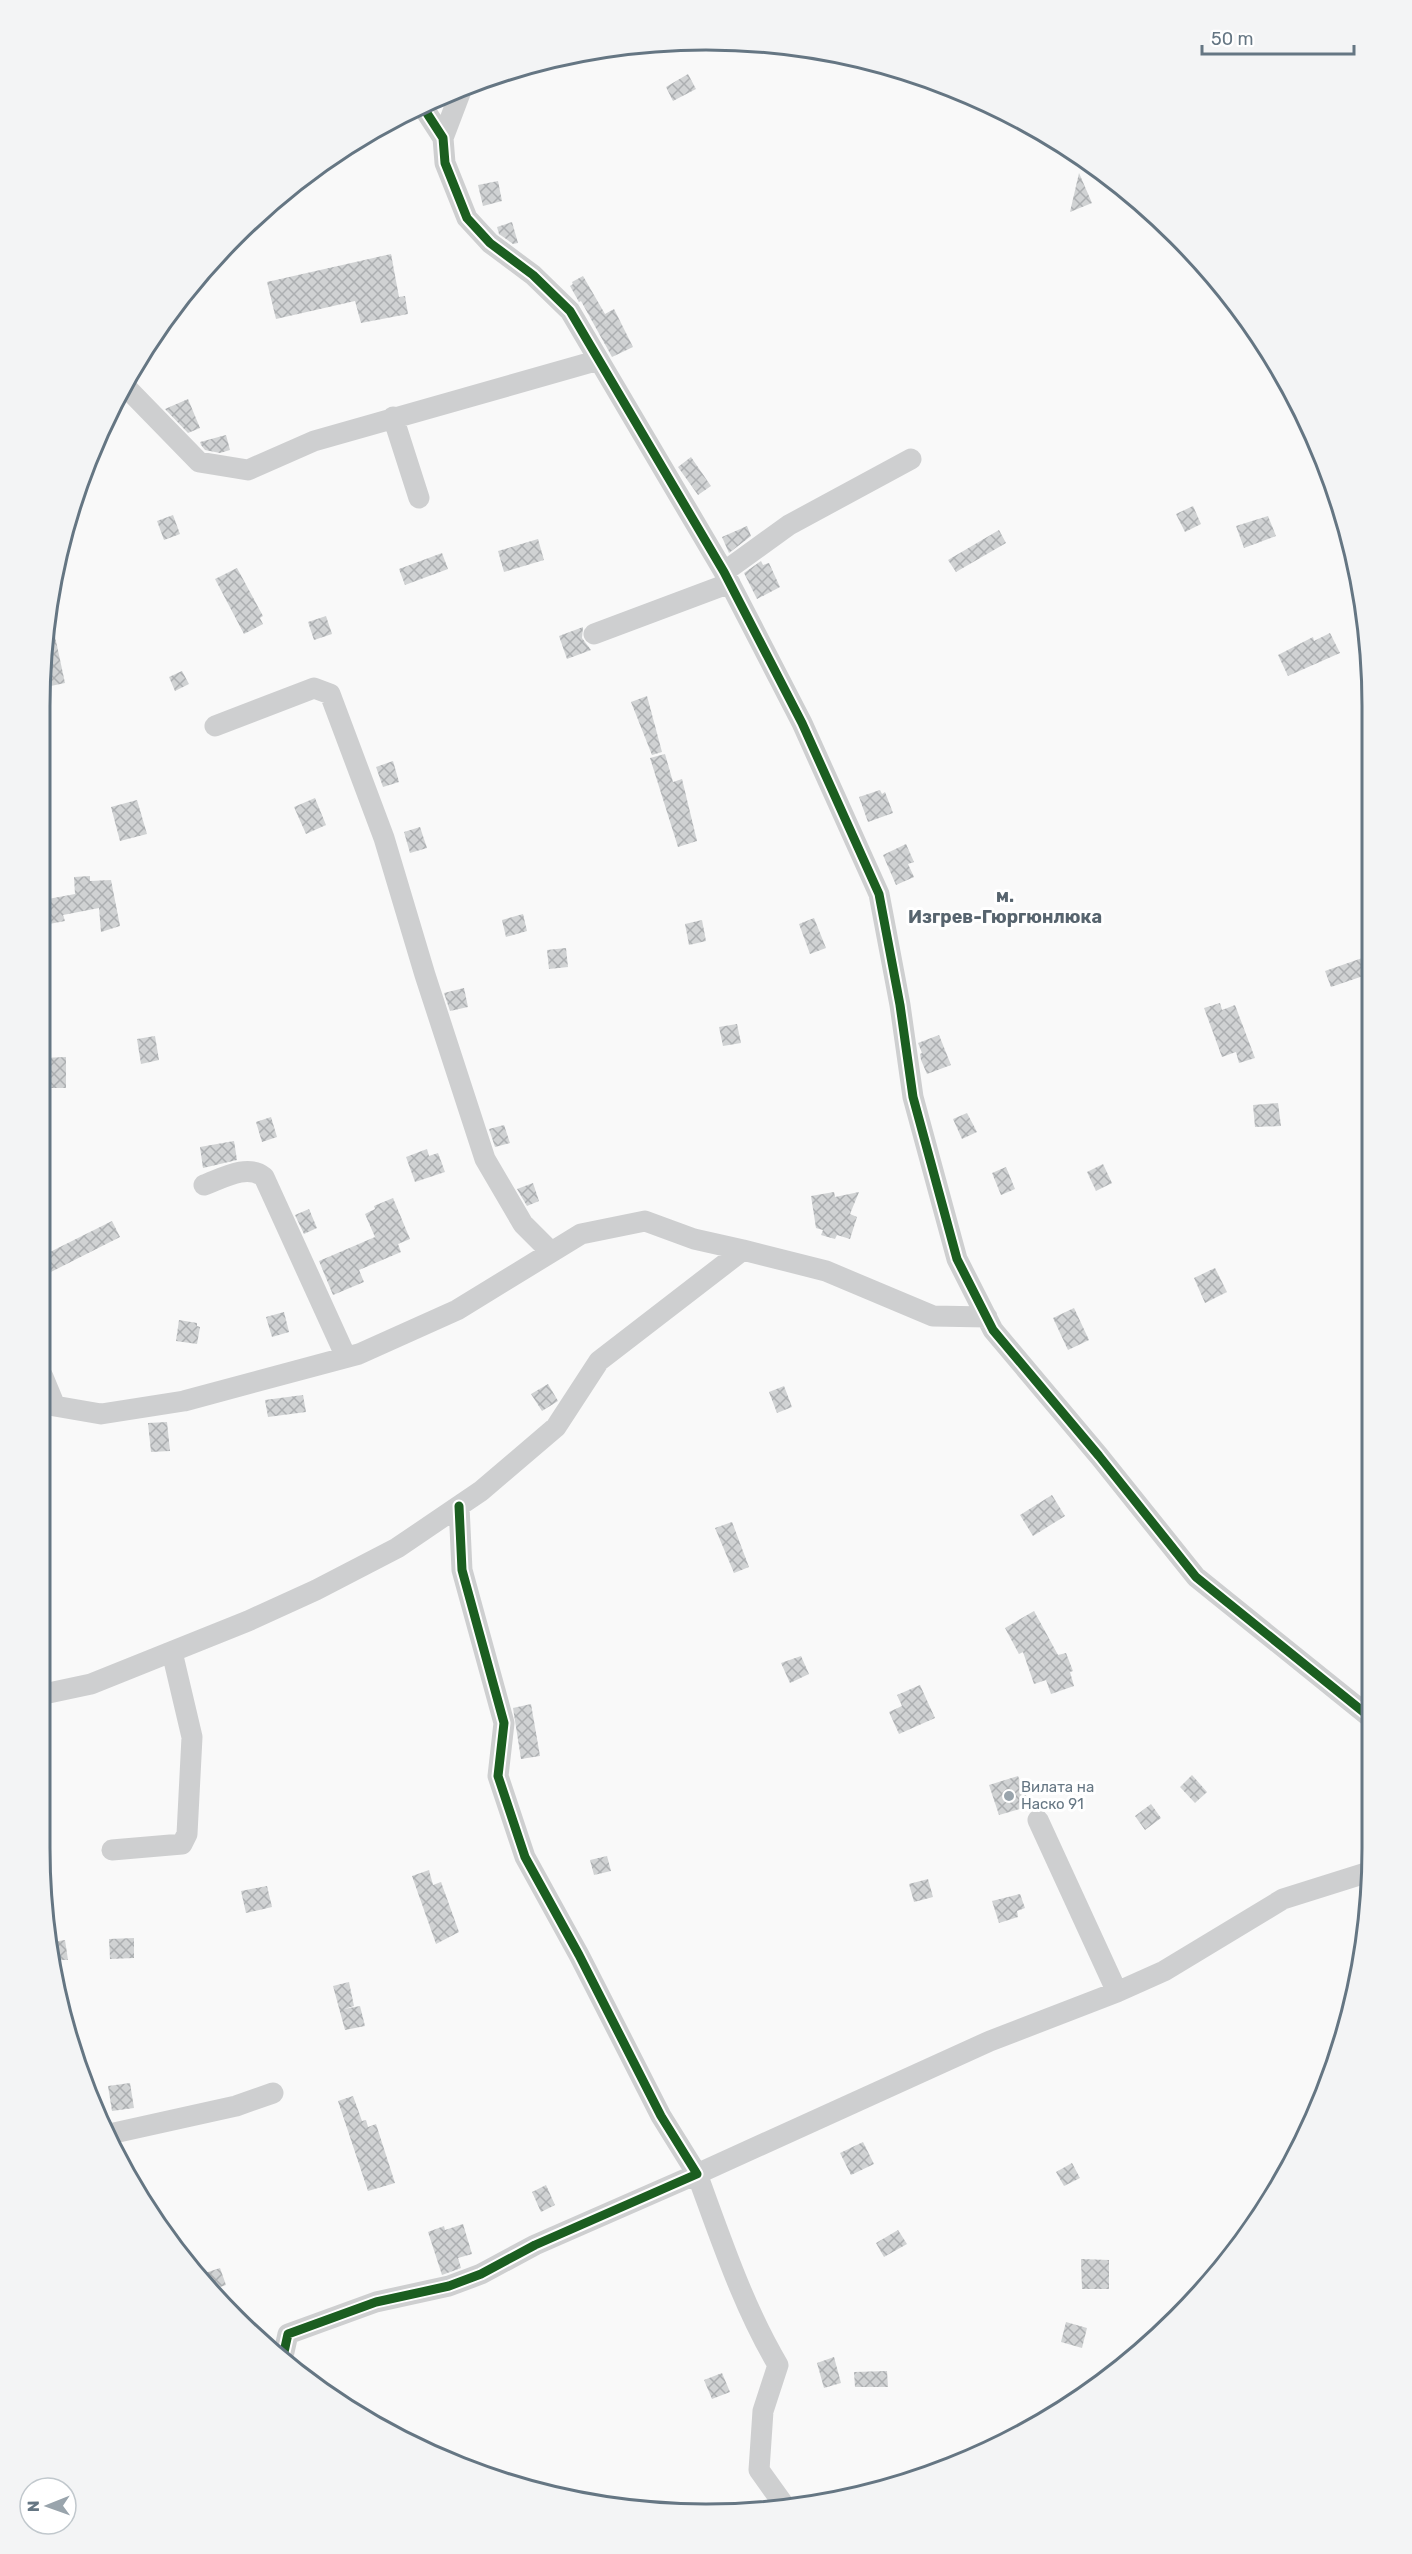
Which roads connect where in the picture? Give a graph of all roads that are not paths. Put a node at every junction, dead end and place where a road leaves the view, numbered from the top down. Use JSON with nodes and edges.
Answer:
{"nodes":[{"id":1,"x":458,"y":98,"type":"edge"},
{"id":2,"x":426,"y":112,"type":"edge"},
{"id":3,"x":443,"y":138,"type":"junction"},
{"id":4,"x":599,"y":360,"type":"junction"},
{"id":5,"x":130,"y":391,"type":"edge"},
{"id":6,"x":393,"y":417,"type":"junction"},
{"id":7,"x":911,"y":459,"type":"dead end"},
{"id":8,"x":419,"y":498,"type":"dead end"},
{"id":9,"x":727,"y":577,"type":"junction"},
{"id":10,"x":594,"y":634,"type":"dead end"},
{"id":11,"x":215,"y":726,"type":"dead end"},
{"id":12,"x":204,"y":1185,"type":"dead end"},
{"id":13,"x":743,"y":1250,"type":"junction"},
{"id":14,"x":551,"y":1252,"type":"junction"},
{"id":15,"x":987,"y":1317,"type":"junction"},
{"id":16,"x":346,"y":1357,"type":"junction"},
{"id":17,"x":50,"y":1405,"type":"edge"},
{"id":18,"x":459,"y":1506,"type":"junction"},
{"id":19,"x":172,"y":1652,"type":"junction"},
{"id":20,"x":50,"y":1693,"type":"edge"},
{"id":21,"x":1362,"y":1711,"type":"edge"},
{"id":22,"x":1038,"y":1820,"type":"dead end"},
{"id":23,"x":112,"y":1850,"type":"dead end"},
{"id":24,"x":1361,"y":1874,"type":"edge"},
{"id":25,"x":1117,"y":1992,"type":"junction"},
{"id":26,"x":273,"y":2093,"type":"dead end"},
{"id":27,"x":115,"y":2133,"type":"edge"},
{"id":28,"x":697,"y":2174,"type":"junction"},
{"id":29,"x":284,"y":2351,"type":"edge"},
{"id":30,"x":781,"y":2500,"type":"edge"}],
"edges":[{"from":1,"to":3,"type":"street"},
{"from":2,"to":3,"type":"street"},
{"from":3,"to":4,"type":"street"},
{"from":4,"to":6,"type":"street"},
{"from":4,"to":9,"type":"street"},
{"from":5,"to":6,"type":"street"},
{"from":6,"to":8,"type":"street"},
{"from":7,"to":9,"type":"street"},
{"from":9,"to":10,"type":"street"},
{"from":9,"to":15,"type":"street"},
{"from":11,"to":14,"type":"street"},
{"from":12,"to":16,"type":"street"},
{"from":13,"to":14,"type":"street"},
{"from":13,"to":15,"type":"street"},
{"from":13,"to":18,"type":"street"},
{"from":14,"to":16,"type":"street"},
{"from":15,"to":21,"type":"street"},
{"from":16,"to":17,"type":"street"},
{"from":18,"to":19,"type":"street"},
{"from":18,"to":28,"type":"street"},
{"from":19,"to":20,"type":"street"},
{"from":19,"to":23,"type":"street"},
{"from":22,"to":25,"type":"street"},
{"from":24,"to":25,"type":"street"},
{"from":25,"to":28,"type":"street"},
{"from":26,"to":27,"type":"street"},
{"from":28,"to":29,"type":"street"},
{"from":28,"to":30,"type":"street"}]}
